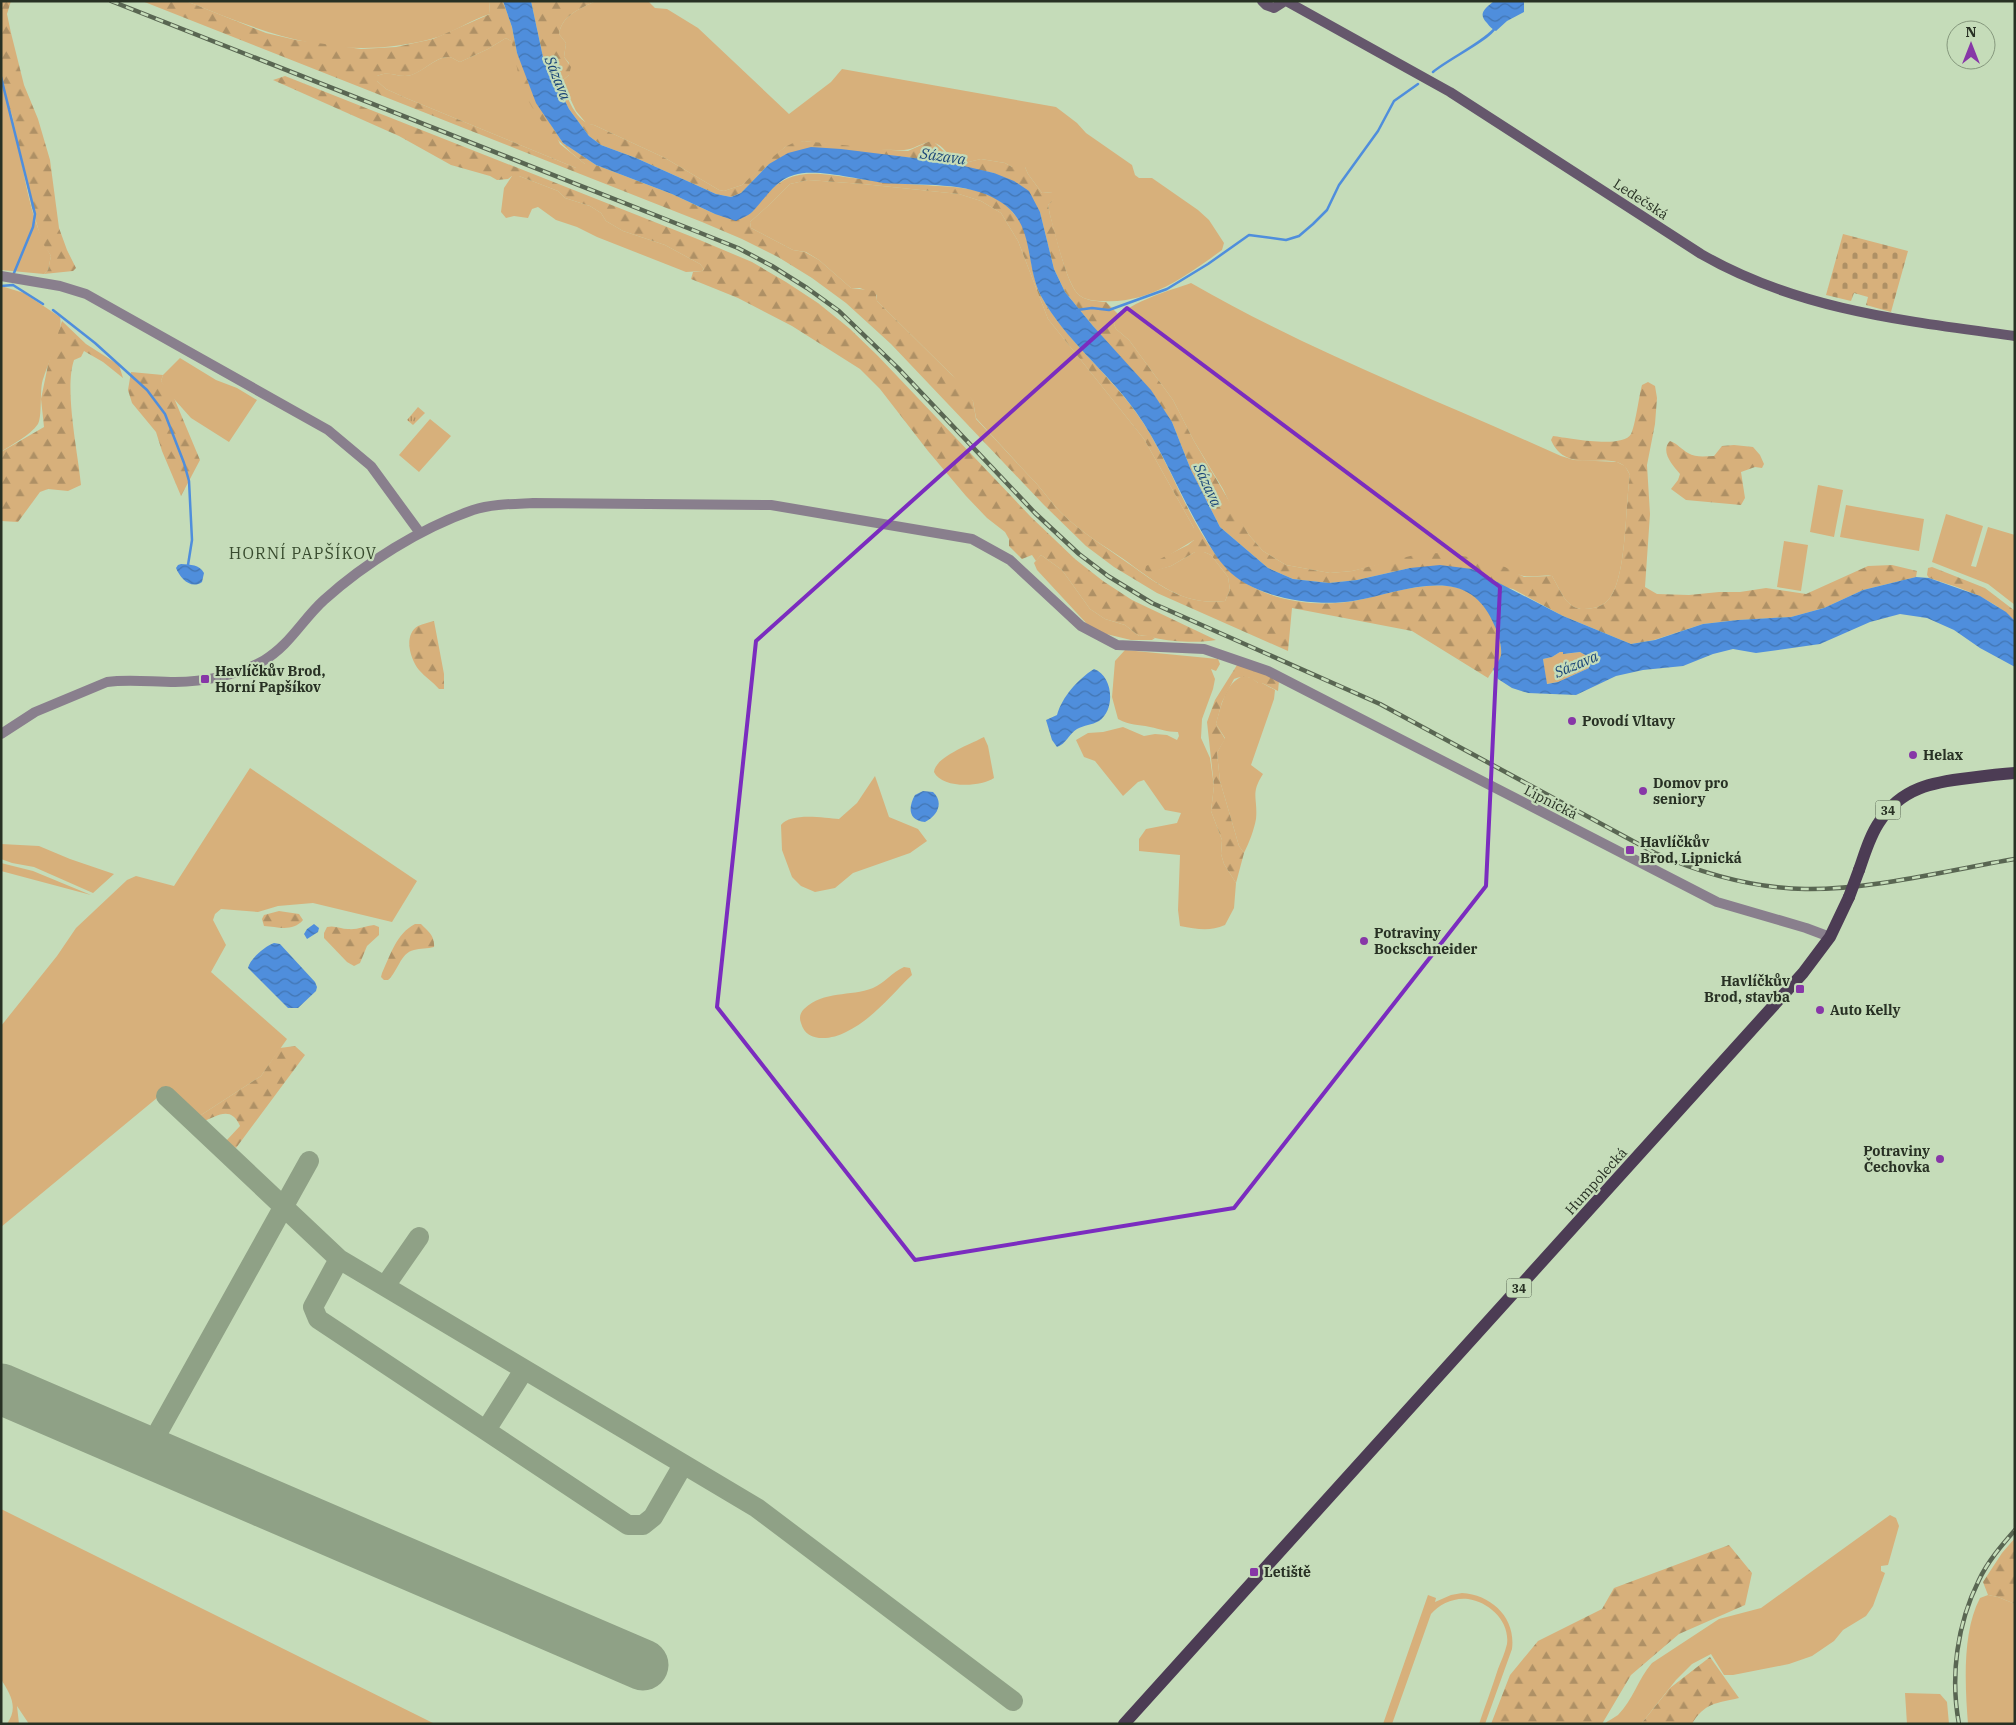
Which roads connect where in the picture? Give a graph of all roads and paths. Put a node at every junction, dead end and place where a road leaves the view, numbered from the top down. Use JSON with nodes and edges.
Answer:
{"nodes":[{"id":1,"x":1262,"y":1,"type":"edge"},
{"id":2,"x":1286,"y":1,"type":"edge"},
{"id":3,"x":1,"y":276,"type":"edge"},
{"id":4,"x":2015,"y":336,"type":"edge"},
{"id":5,"x":420,"y":533,"type":"junction"},
{"id":6,"x":1,"y":734,"type":"edge"},
{"id":7,"x":2015,"y":773,"type":"edge"},
{"id":8,"x":1830,"y":937,"type":"junction"},
{"id":9,"x":1124,"y":1724,"type":"edge"}],
"edges":[{"from":1,"to":2,"type":"main road","name":"Ledečská"},
{"from":2,"to":4,"type":"main road","name":"Ledečská"},
{"from":3,"to":5,"type":"street"},
{"from":5,"to":6,"type":"street"},
{"from":5,"to":8,"type":"street","name":"Lipnická"},
{"from":7,"to":8,"type":"main road","name":"Humpolecká","number":"34","bridge":true},
{"from":8,"to":9,"type":"main road","name":"Humpolecká","number":"34"}]}
